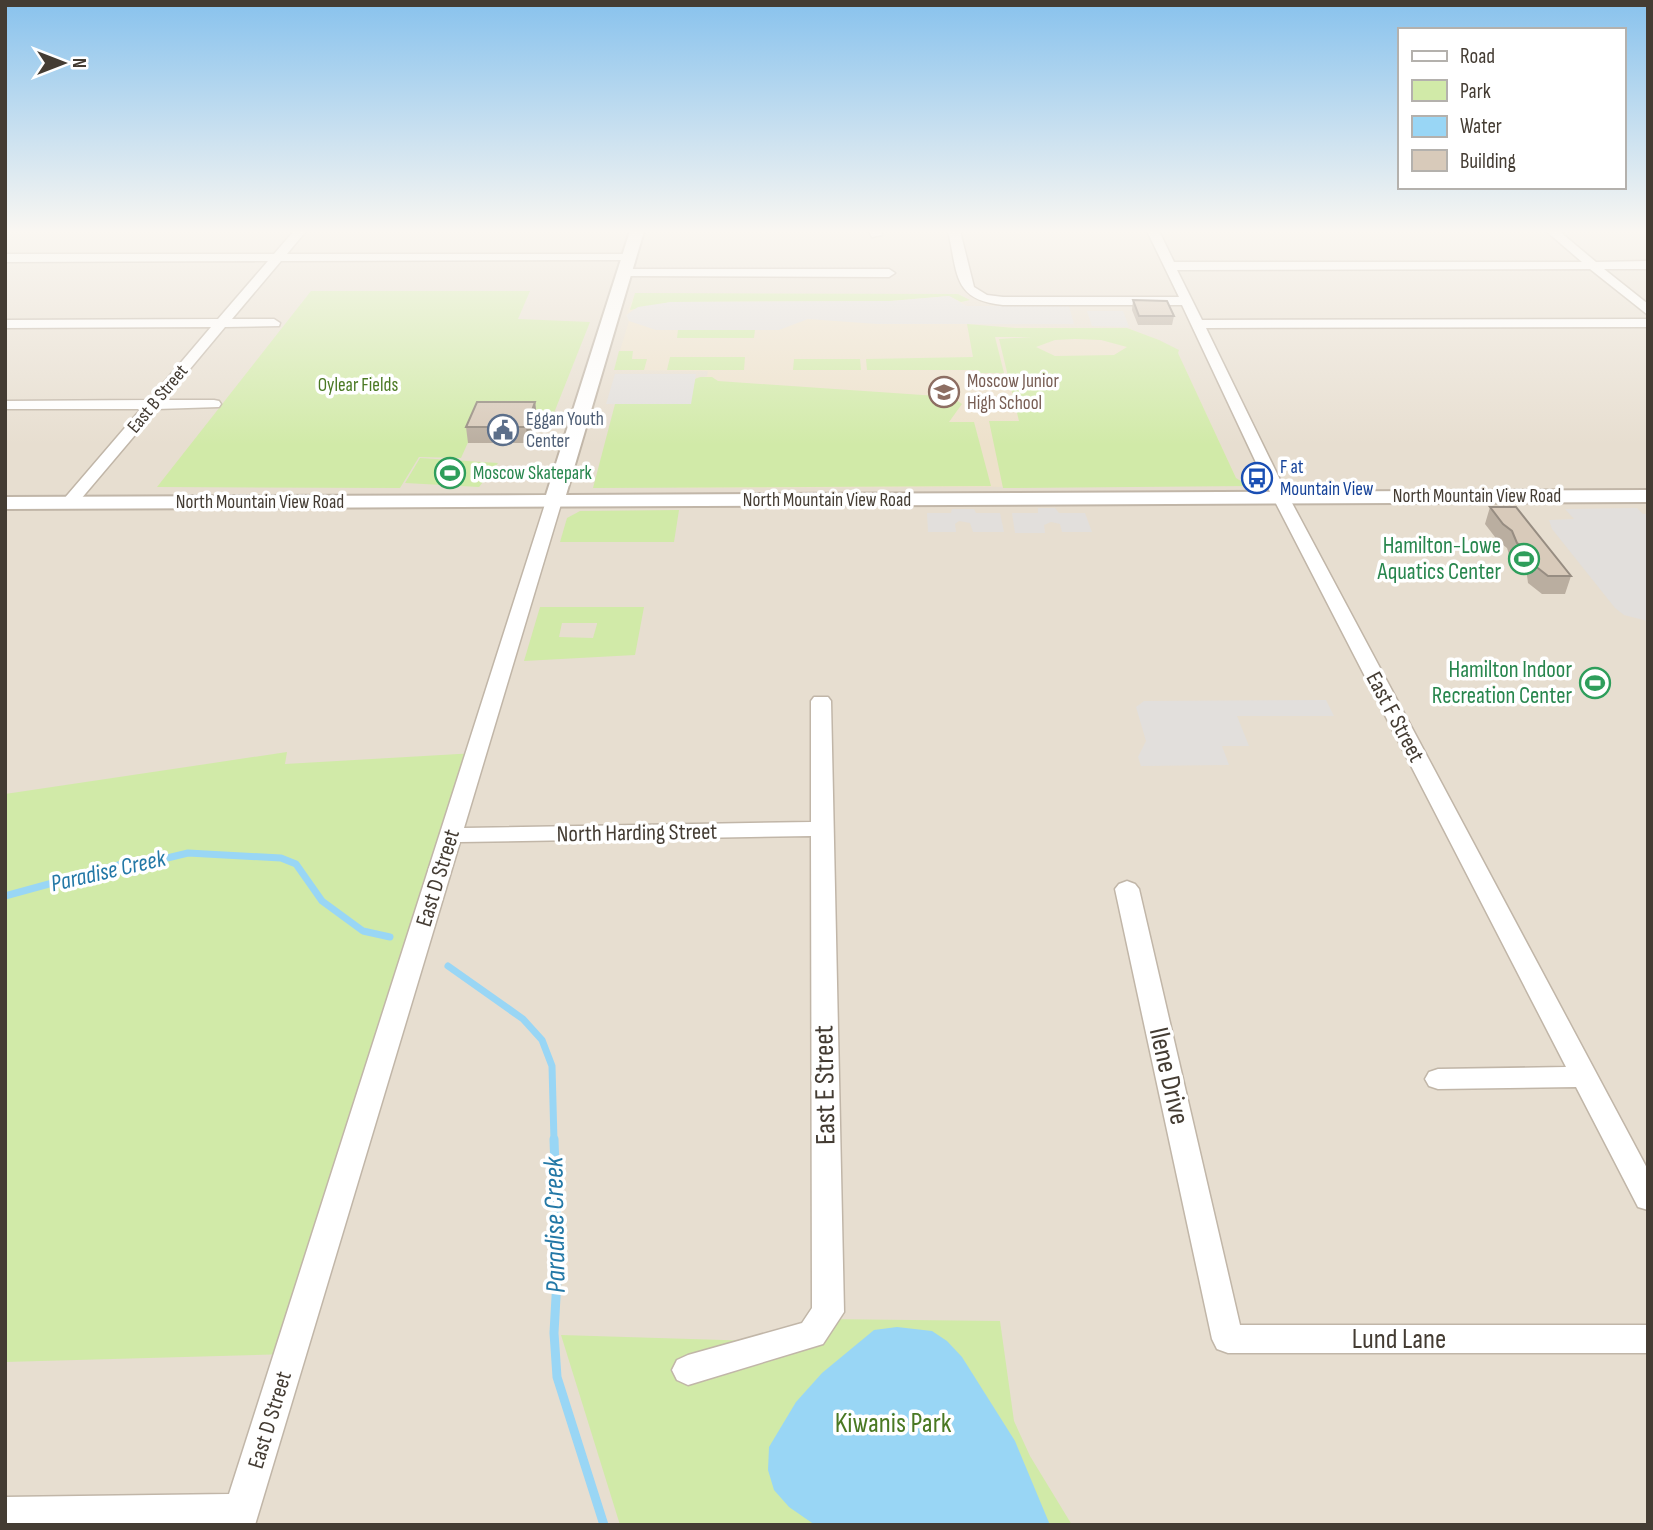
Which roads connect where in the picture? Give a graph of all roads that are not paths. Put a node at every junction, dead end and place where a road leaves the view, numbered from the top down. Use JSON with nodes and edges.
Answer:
{"nodes":[{"id":1,"x":239,"y":302,"type":"edge"},
{"id":2,"x":615,"y":302,"type":"edge"},
{"id":3,"x":1188,"y":302,"type":"edge"},
{"id":4,"x":222,"y":323,"type":"junction"},
{"id":5,"x":274,"y":323,"type":"dead end"},
{"id":6,"x":1648,"y":323,"type":"edge"},
{"id":7,"x":5,"y":324,"type":"edge"},
{"id":8,"x":1198,"y":324,"type":"junction"},
{"id":9,"x":214,"y":404,"type":"dead end"},
{"id":10,"x":5,"y":405,"type":"edge"},
{"id":11,"x":153,"y":405,"type":"junction"},
{"id":12,"x":1648,"y":496,"type":"edge"},
{"id":13,"x":1280,"y":497,"type":"junction"},
{"id":14,"x":554,"y":501,"type":"junction"},
{"id":15,"x":5,"y":503,"type":"edge"},
{"id":16,"x":69,"y":503,"type":"junction"},
{"id":17,"x":821,"y":701,"type":"dead end"},
{"id":18,"x":823,"y":829,"type":"junction"},
{"id":19,"x":451,"y":835,"type":"junction"},
{"id":20,"x":1127,"y":889,"type":"dead end"},
{"id":21,"x":1584,"y":1077,"type":"junction"},
{"id":22,"x":1438,"y":1079,"type":"dead end"},
{"id":23,"x":1639,"y":1164,"type":"edge"},
{"id":24,"x":1648,"y":1198,"type":"edge"},
{"id":25,"x":1210,"y":1263,"type":"joint"},
{"id":26,"x":1648,"y":1339,"type":"edge"},
{"id":27,"x":688,"y":1370,"type":"dead end"},
{"id":28,"x":5,"y":1514,"type":"edge"},
{"id":29,"x":240,"y":1518,"type":"edge"}],
"edges":[{"from":1,"to":4,"type":"street","name":"East B Street"},
{"from":2,"to":14,"type":"street","name":"East D Street"},
{"from":3,"to":8,"type":"street","name":"East F Street"},
{"from":4,"to":5,"type":"street"},
{"from":4,"to":7,"type":"street"},
{"from":4,"to":11,"type":"street","name":"East B Street"},
{"from":6,"to":8,"type":"street"},
{"from":8,"to":13,"type":"street","name":"East F Street"},
{"from":9,"to":11,"type":"street"},
{"from":10,"to":11,"type":"street"},
{"from":11,"to":16,"type":"street","name":"East B Street"},
{"from":12,"to":13,"type":"street","name":"North Mountain View Road"},
{"from":13,"to":14,"type":"street","name":"North Mountain View Road"},
{"from":13,"to":21,"type":"street","name":"East F Street"},
{"from":14,"to":16,"type":"street","name":"North Mountain View Road"},
{"from":14,"to":19,"type":"street","name":"East D Street"},
{"from":15,"to":16,"type":"street","name":"North Mountain View Road"},
{"from":17,"to":18,"type":"street","name":"East E Street"},
{"from":18,"to":19,"type":"street","name":"North Harding Street"},
{"from":18,"to":27,"type":"street","name":"East E Street"},
{"from":19,"to":29,"type":"street","name":"East D Street"},
{"from":20,"to":25,"type":"street","name":"Ilene Drive"},
{"from":21,"to":22,"type":"street"},
{"from":21,"to":23,"type":"street","name":"East F Street"},
{"from":23,"to":24,"type":"street","name":"East F Street"},
{"from":25,"to":26,"type":"street","name":"Lund Lane"},
{"from":28,"to":29,"type":"street"}]}
